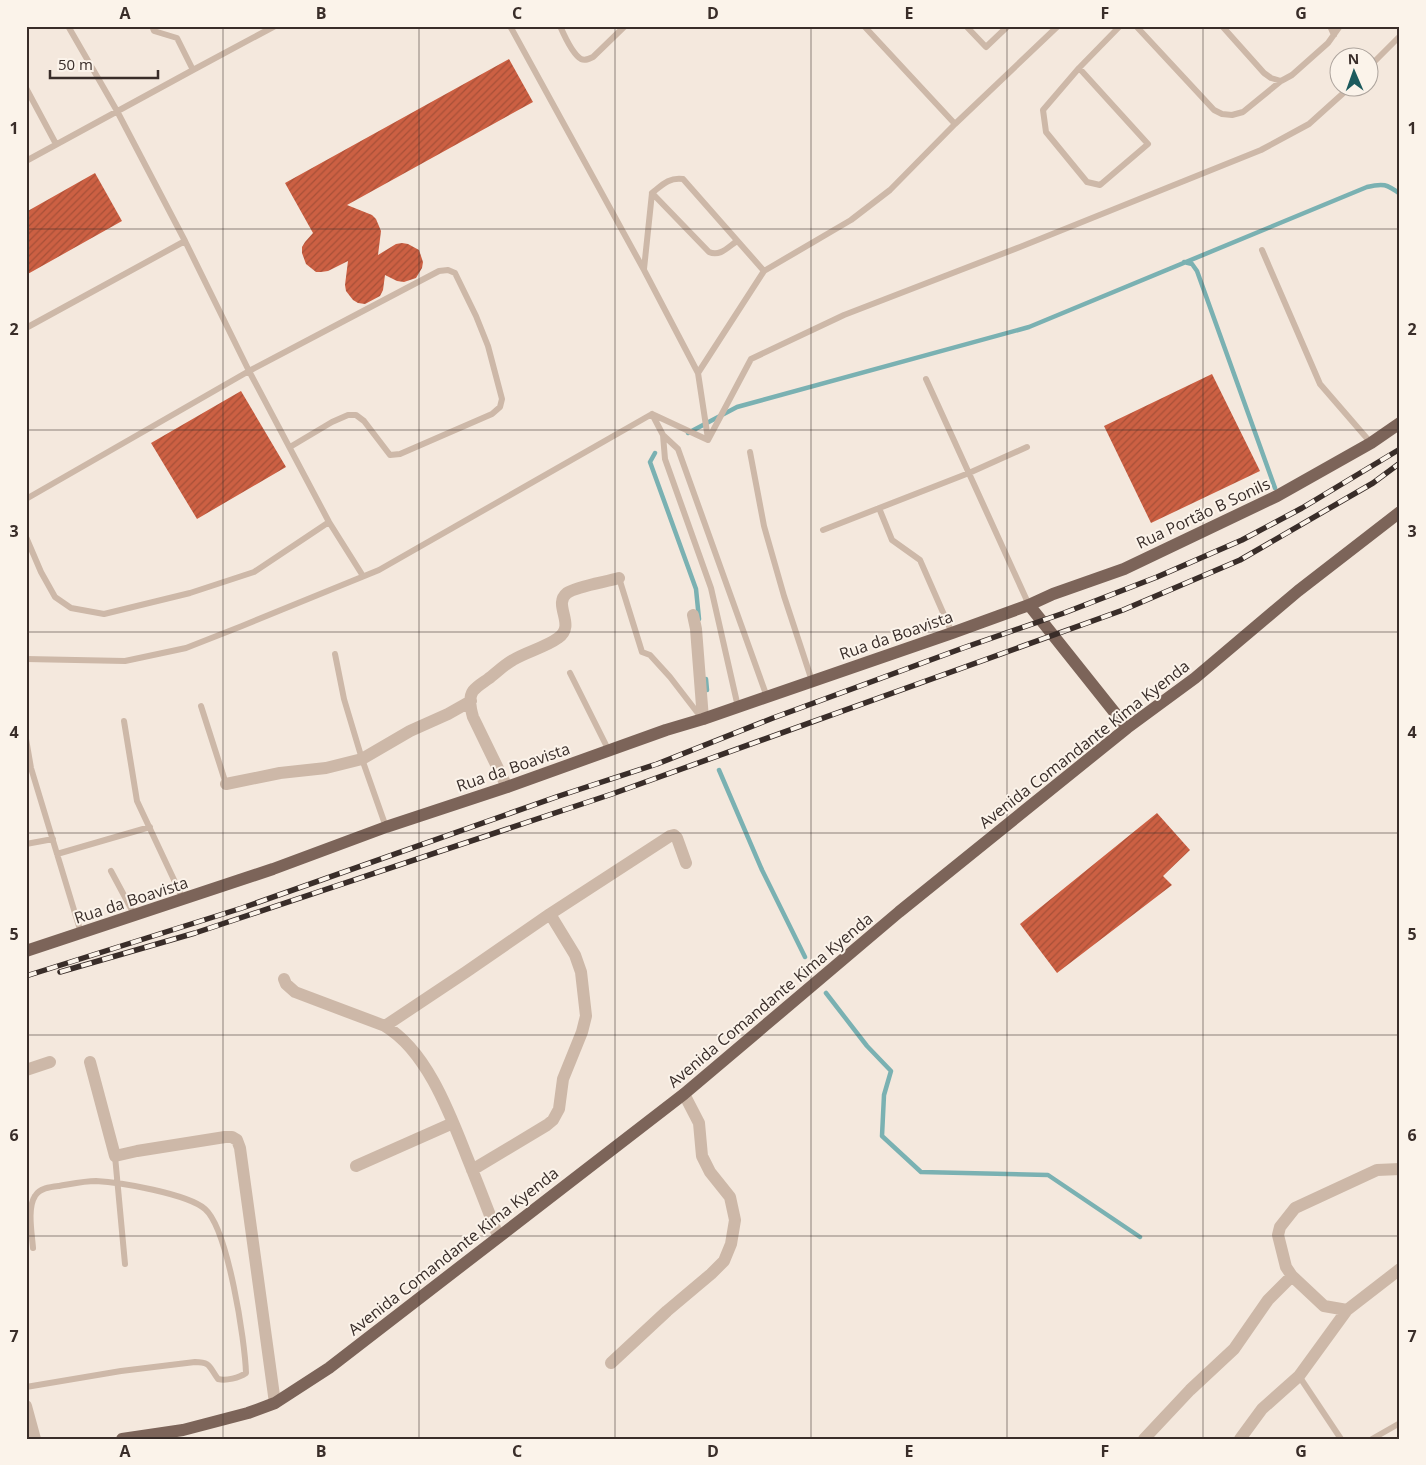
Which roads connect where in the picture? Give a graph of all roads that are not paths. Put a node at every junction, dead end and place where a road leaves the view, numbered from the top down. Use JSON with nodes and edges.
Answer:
{"nodes":[{"id":1,"x":68,"y":26,"type":"edge"},
{"id":2,"x":164,"y":26,"type":"edge"},
{"id":3,"x":275,"y":26,"type":"edge"},
{"id":4,"x":510,"y":26,"type":"edge"},
{"id":5,"x":560,"y":26,"type":"edge"},
{"id":6,"x":626,"y":26,"type":"edge"},
{"id":7,"x":864,"y":26,"type":"edge"},
{"id":8,"x":966,"y":26,"type":"edge"},
{"id":9,"x":1008,"y":26,"type":"edge"},
{"id":10,"x":1058,"y":26,"type":"edge"},
{"id":11,"x":1120,"y":26,"type":"edge"},
{"id":12,"x":1136,"y":26,"type":"edge"},
{"id":13,"x":1222,"y":26,"type":"edge"},
{"id":14,"x":1330,"y":26,"type":"edge"},
{"id":15,"x":1340,"y":26,"type":"edge"},
{"id":16,"x":153,"y":29,"type":"edge"},
{"id":17,"x":1334,"y":35,"type":"junction"},
{"id":18,"x":1400,"y":36,"type":"edge"},
{"id":19,"x":1378,"y":58,"type":"edge"},
{"id":20,"x":1079,"y":68,"type":"junction"},
{"id":21,"x":193,"y":70,"type":"junction"},
{"id":22,"x":1281,"y":81,"type":"junction"},
{"id":23,"x":26,"y":88,"type":"edge"},
{"id":24,"x":1338,"y":98,"type":"edge"},
{"id":25,"x":117,"y":111,"type":"junction"},
{"id":26,"x":956,"y":124,"type":"junction"},
{"id":27,"x":56,"y":144,"type":"junction"},
{"id":28,"x":26,"y":161,"type":"edge"},
{"id":29,"x":652,"y":194,"type":"junction"},
{"id":30,"x":185,"y":241,"type":"junction"},
{"id":31,"x":737,"y":241,"type":"junction"},
{"id":32,"x":1262,"y":250,"type":"dead end"},
{"id":33,"x":644,"y":270,"type":"junction"},
{"id":34,"x":764,"y":271,"type":"junction"},
{"id":35,"x":26,"y":328,"type":"edge"},
{"id":36,"x":249,"y":371,"type":"junction"},
{"id":37,"x":698,"y":373,"type":"junction"},
{"id":38,"x":926,"y":379,"type":"dead end"},
{"id":39,"x":652,"y":414,"type":"junction"},
{"id":40,"x":1400,"y":423,"type":"edge"},
{"id":41,"x":663,"y":435,"type":"junction"},
{"id":42,"x":708,"y":440,"type":"junction"},
{"id":43,"x":1371,"y":443,"type":"junction"},
{"id":44,"x":290,"y":447,"type":"junction"},
{"id":45,"x":1027,"y":447,"type":"dead end"},
{"id":46,"x":750,"y":452,"type":"dead end"},
{"id":47,"x":969,"y":473,"type":"junction"},
{"id":48,"x":26,"y":499,"type":"edge"},
{"id":49,"x":879,"y":508,"type":"junction"},
{"id":50,"x":1400,"y":512,"type":"edge"},
{"id":51,"x":329,"y":522,"type":"junction"},
{"id":52,"x":823,"y":530,"type":"dead end"},
{"id":53,"x":26,"y":537,"type":"edge"},
{"id":54,"x":363,"y":576,"type":"junction"},
{"id":55,"x":619,"y":578,"type":"joint"},
{"id":56,"x":1030,"y":605,"type":"junction"},
{"id":57,"x":1010,"y":612,"type":"joint"},
{"id":58,"x":693,"y":615,"type":"dead end"},
{"id":59,"x":952,"y":633,"type":"junction"},
{"id":60,"x":335,"y":654,"type":"dead end"},
{"id":61,"x":26,"y":659,"type":"edge"},
{"id":62,"x":570,"y":673,"type":"dead end"},
{"id":63,"x":812,"y":681,"type":"junction"},
{"id":64,"x":768,"y":697,"type":"junction"},
{"id":65,"x":471,"y":701,"type":"junction"},
{"id":66,"x":201,"y":706,"type":"dead end"},
{"id":67,"x":738,"y":707,"type":"junction"},
{"id":68,"x":703,"y":719,"type":"junction"},
{"id":69,"x":124,"y":721,"type":"dead end"},
{"id":70,"x":1127,"y":728,"type":"junction"},
{"id":71,"x":26,"y":739,"type":"edge"},
{"id":72,"x":609,"y":751,"type":"junction"},
{"id":73,"x":362,"y":759,"type":"junction"},
{"id":74,"x":226,"y":784,"type":"joint"},
{"id":75,"x":507,"y":787,"type":"junction"},
{"id":76,"x":150,"y":827,"type":"junction"},
{"id":77,"x":386,"y":827,"type":"junction"},
{"id":78,"x":53,"y":839,"type":"junction"},
{"id":79,"x":26,"y":844,"type":"edge"},
{"id":80,"x":57,"y":854,"type":"junction"},
{"id":81,"x":686,"y":863,"type":"dead end"},
{"id":82,"x":111,"y":871,"type":"dead end"},
{"id":83,"x":183,"y":900,"type":"junction"},
{"id":84,"x":134,"y":914,"type":"junction"},
{"id":85,"x":550,"y":914,"type":"junction"},
{"id":86,"x":81,"y":933,"type":"junction"},
{"id":87,"x":26,"y":951,"type":"edge"},
{"id":88,"x":284,"y":979,"type":"dead end"},
{"id":89,"x":385,"y":1026,"type":"junction"},
{"id":90,"x":50,"y":1062,"type":"dead end"},
{"id":91,"x":90,"y":1062,"type":"dead end"},
{"id":92,"x":26,"y":1070,"type":"edge"},
{"id":93,"x":684,"y":1094,"type":"junction"},
{"id":94,"x":453,"y":1123,"type":"junction"},
{"id":95,"x":115,"y":1156,"type":"junction"},
{"id":96,"x":356,"y":1166,"type":"dead end"},
{"id":97,"x":1400,"y":1169,"type":"edge"},
{"id":98,"x":472,"y":1170,"type":"junction"},
{"id":99,"x":118,"y":1184,"type":"junction"},
{"id":100,"x":498,"y":1236,"type":"junction"},
{"id":101,"x":33,"y":1248,"type":"dead end"},
{"id":102,"x":125,"y":1264,"type":"dead end"},
{"id":103,"x":1400,"y":1269,"type":"edge"},
{"id":104,"x":1292,"y":1276,"type":"junction"},
{"id":105,"x":1347,"y":1310,"type":"junction"},
{"id":106,"x":611,"y":1363,"type":"dead end"},
{"id":107,"x":1298,"y":1376,"type":"junction"},
{"id":108,"x":26,"y":1387,"type":"edge"},
{"id":109,"x":275,"y":1403,"type":"junction"},
{"id":110,"x":26,"y":1406,"type":"edge"},
{"id":111,"x":1400,"y":1423,"type":"edge"},
{"id":112,"x":130,"y":1438,"type":"edge"},
{"id":113,"x":35,"y":1439,"type":"edge"},
{"id":114,"x":1144,"y":1439,"type":"edge"},
{"id":115,"x":1240,"y":1439,"type":"edge"},
{"id":116,"x":1341,"y":1439,"type":"edge"},
{"id":117,"x":1372,"y":1439,"type":"edge"}],
"edges":[{"from":1,"to":25,"type":"lane"},
{"from":2,"to":16,"type":"lane"},
{"from":3,"to":21,"type":"lane"},
{"from":4,"to":33,"type":"lane"},
{"from":5,"to":6,"type":"lane"},
{"from":7,"to":26,"type":"lane"},
{"from":8,"to":9,"type":"lane"},
{"from":10,"to":26,"type":"lane"},
{"from":11,"to":20,"type":"lane"},
{"from":12,"to":22,"type":"lane"},
{"from":13,"to":22,"type":"lane"},
{"from":14,"to":17,"type":"lane"},
{"from":15,"to":17,"type":"lane"},
{"from":16,"to":21,"type":"lane"},
{"from":17,"to":22,"type":"lane"},
{"from":18,"to":19,"type":"lane"},
{"from":20,"to":20,"type":"lane"},
{"from":21,"to":25,"type":"lane"},
{"from":23,"to":27,"type":"lane"},
{"from":24,"to":42,"type":"lane"},
{"from":25,"to":27,"type":"lane"},
{"from":25,"to":30,"type":"lane"},
{"from":26,"to":34,"type":"lane"},
{"from":27,"to":28,"type":"lane"},
{"from":29,"to":31,"type":"lane"},
{"from":29,"to":31,"type":"lane"},
{"from":29,"to":33,"type":"lane"},
{"from":30,"to":35,"type":"lane"},
{"from":30,"to":36,"type":"lane"},
{"from":31,"to":34,"type":"lane"},
{"from":32,"to":43,"type":"lane"},
{"from":33,"to":37,"type":"lane"},
{"from":34,"to":37,"type":"lane"},
{"from":36,"to":44,"type":"lane"},
{"from":36,"to":44,"type":"lane"},
{"from":36,"to":48,"type":"lane"},
{"from":37,"to":42,"type":"lane"},
{"from":38,"to":47,"type":"lane"},
{"from":39,"to":41,"type":"lane"},
{"from":39,"to":42,"type":"lane"},
{"from":39,"to":54,"type":"lane"},
{"from":40,"to":43,"type":"main road","name":"Rua Portão B Sonils"},
{"from":41,"to":64,"type":"lane"},
{"from":41,"to":67,"type":"lane"},
{"from":43,"to":56,"type":"main road","name":"Rua Portão B Sonils"},
{"from":44,"to":51,"type":"lane"},
{"from":45,"to":47,"type":"lane"},
{"from":46,"to":63,"type":"lane"},
{"from":47,"to":49,"type":"lane"},
{"from":47,"to":56,"type":"lane"},
{"from":49,"to":52,"type":"lane"},
{"from":49,"to":59,"type":"lane"},
{"from":50,"to":70,"type":"main road","name":"Avenida Comandante Kima Kyenda"},
{"from":51,"to":53,"type":"lane"},
{"from":51,"to":54,"type":"lane"},
{"from":54,"to":61,"type":"lane"},
{"from":55,"to":65,"type":"street"},
{"from":55,"to":68,"type":"lane"},
{"from":56,"to":57,"type":"main road","name":"Rua Portão B Sonils"},
{"from":56,"to":70,"type":"main road"},
{"from":57,"to":59,"type":"main road","name":"Rua da Boavista"},
{"from":58,"to":68,"type":"street"},
{"from":59,"to":63,"type":"main road","name":"Rua da Boavista"},
{"from":60,"to":73,"type":"lane"},
{"from":62,"to":72,"type":"lane"},
{"from":63,"to":64,"type":"main road","name":"Rua da Boavista"},
{"from":64,"to":67,"type":"main road","name":"Rua da Boavista"},
{"from":65,"to":73,"type":"street"},
{"from":65,"to":75,"type":"street"},
{"from":66,"to":74,"type":"lane"},
{"from":67,"to":68,"type":"main road","name":"Rua da Boavista"},
{"from":68,"to":72,"type":"main road","name":"Rua da Boavista"},
{"from":69,"to":76,"type":"lane"},
{"from":70,"to":93,"type":"main road","name":"Avenida Comandante Kima Kyenda"},
{"from":71,"to":78,"type":"lane"},
{"from":72,"to":75,"type":"main road","name":"Rua da Boavista"},
{"from":73,"to":74,"type":"street"},
{"from":73,"to":77,"type":"lane"},
{"from":75,"to":77,"type":"main road","name":"Rua da Boavista"},
{"from":76,"to":80,"type":"lane"},
{"from":76,"to":83,"type":"lane"},
{"from":77,"to":83,"type":"main road","name":"Rua da Boavista"},
{"from":78,"to":79,"type":"lane"},
{"from":78,"to":80,"type":"lane"},
{"from":80,"to":86,"type":"lane"},
{"from":81,"to":85,"type":"street"},
{"from":82,"to":84,"type":"lane"},
{"from":83,"to":84,"type":"main road","name":"Rua da Boavista"},
{"from":84,"to":86,"type":"main road","name":"Rua da Boavista"},
{"from":85,"to":89,"type":"street"},
{"from":85,"to":98,"type":"street"},
{"from":86,"to":87,"type":"main road","name":"Rua da Boavista"},
{"from":88,"to":89,"type":"street"},
{"from":89,"to":94,"type":"street"},
{"from":90,"to":92,"type":"street"},
{"from":91,"to":95,"type":"street"},
{"from":93,"to":100,"type":"main road","name":"Avenida Comandante Kima Kyenda"},
{"from":93,"to":106,"type":"street"},
{"from":94,"to":96,"type":"street"},
{"from":94,"to":98,"type":"street"},
{"from":95,"to":99,"type":"lane"},
{"from":95,"to":109,"type":"street"},
{"from":97,"to":104,"type":"street"},
{"from":98,"to":100,"type":"street"},
{"from":99,"to":101,"type":"lane"},
{"from":99,"to":102,"type":"lane"},
{"from":99,"to":108,"type":"lane"},
{"from":100,"to":109,"type":"main road","name":"Avenida Comandante Kima Kyenda"},
{"from":103,"to":105,"type":"street"},
{"from":104,"to":105,"type":"street"},
{"from":104,"to":114,"type":"street"},
{"from":105,"to":107,"type":"street"},
{"from":107,"to":115,"type":"street"},
{"from":107,"to":116,"type":"lane"},
{"from":109,"to":112,"type":"main road","name":"Avenida Comandante Kima Kyenda"},
{"from":110,"to":113,"type":"street"},
{"from":111,"to":117,"type":"lane"}]}
